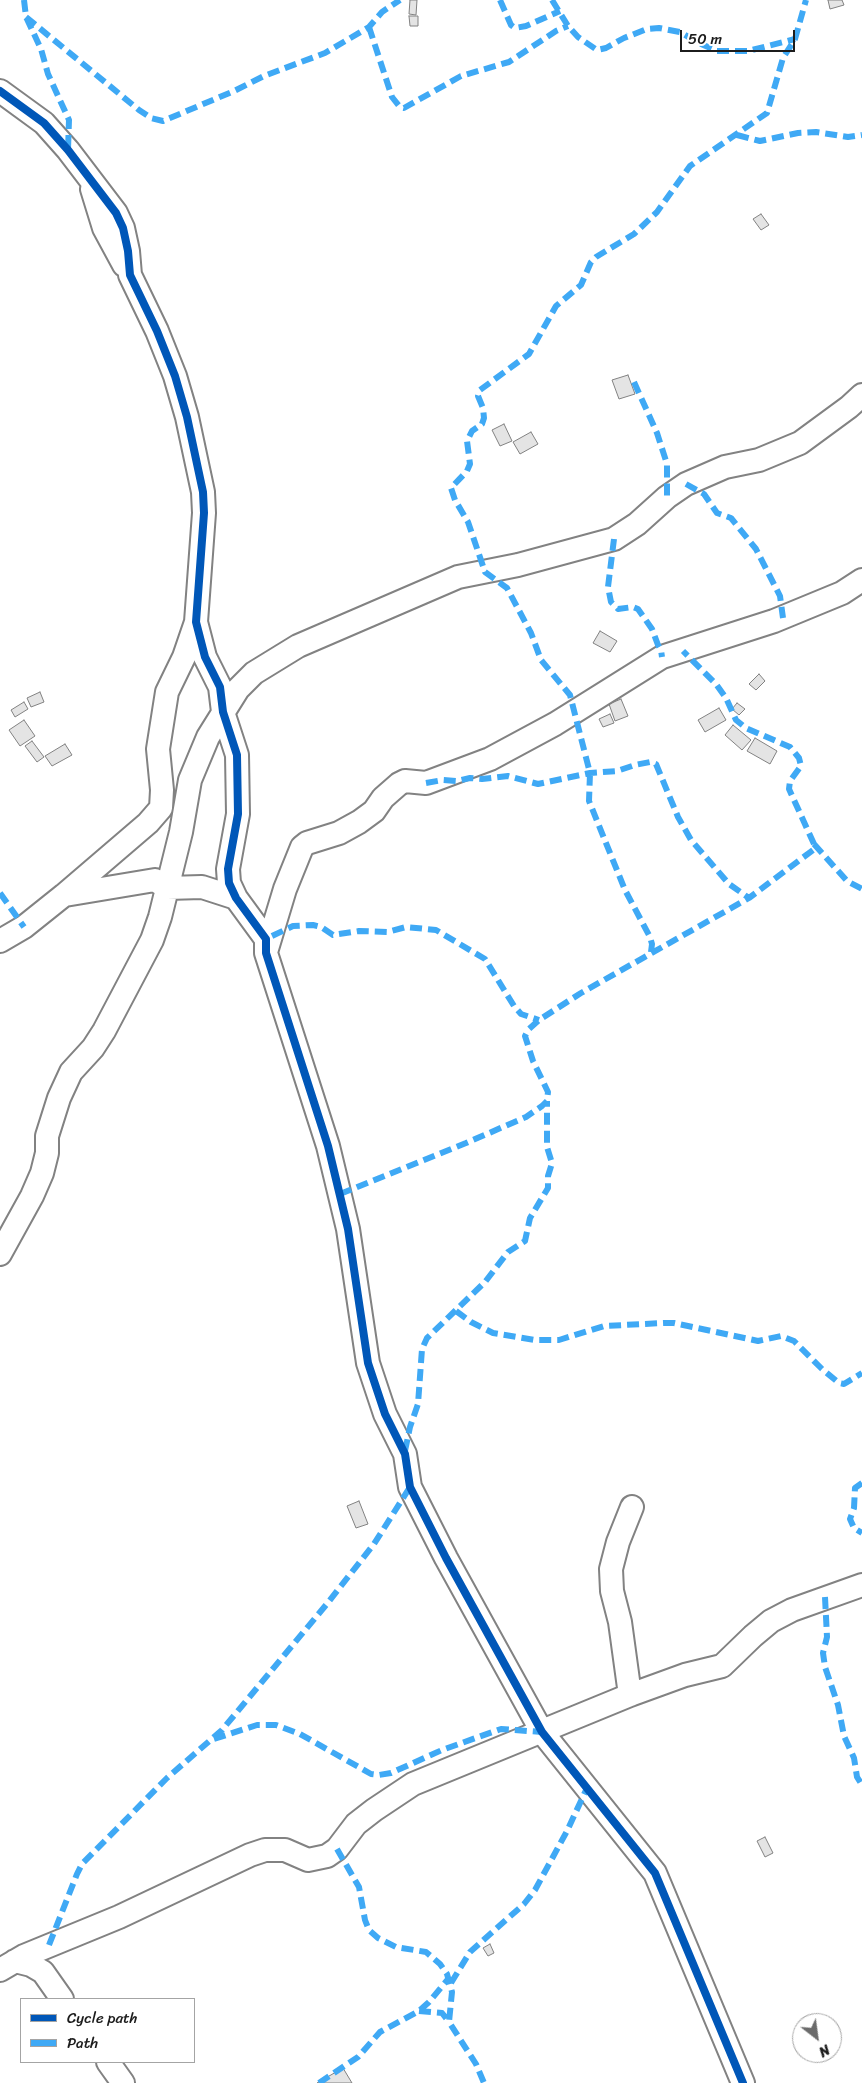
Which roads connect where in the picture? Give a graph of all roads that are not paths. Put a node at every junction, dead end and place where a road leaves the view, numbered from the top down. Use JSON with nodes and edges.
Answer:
{"nodes":[{"id":1,"x":0,"y":91,"type":"edge"},
{"id":2,"x":862,"y":394,"type":"edge"},
{"id":3,"x":862,"y":580,"type":"edge"},
{"id":4,"x":196,"y":622,"type":"junction"},
{"id":5,"x":223,"y":712,"type":"junction"},
{"id":6,"x":166,"y":888,"type":"junction"},
{"id":7,"x":64,"y":895,"type":"junction"},
{"id":8,"x":236,"y":898,"type":"junction"},
{"id":9,"x":0,"y":941,"type":"edge"},
{"id":10,"x":266,"y":953,"type":"junction"},
{"id":11,"x":0,"y":1254,"type":"edge"},
{"id":12,"x":632,"y":1507,"type":"dead end"},
{"id":13,"x":862,"y":1585,"type":"edge"},
{"id":14,"x":630,"y":1695,"type":"junction"},
{"id":15,"x":542,"y":1732,"type":"junction"},
{"id":16,"x":49,"y":1945,"type":"junction"},
{"id":17,"x":8,"y":1966,"type":"edge"},
{"id":18,"x":56,"y":1990,"type":"edge"},
{"id":19,"x":109,"y":2063,"type":"edge"},
{"id":20,"x":123,"y":2083,"type":"edge"},
{"id":21,"x":743,"y":2083,"type":"edge"}],
"edges":[{"from":1,"to":4,"type":"street"},
{"from":2,"to":5,"type":"street"},
{"from":3,"to":10,"type":"street"},
{"from":4,"to":5,"type":"street"},
{"from":4,"to":7,"type":"street"},
{"from":5,"to":6,"type":"street"},
{"from":5,"to":8,"type":"street"},
{"from":6,"to":7,"type":"street"},
{"from":6,"to":8,"type":"street"},
{"from":6,"to":11,"type":"street"},
{"from":7,"to":9,"type":"street"},
{"from":8,"to":10,"type":"street"},
{"from":10,"to":15,"type":"street"},
{"from":12,"to":14,"type":"street"},
{"from":13,"to":14,"type":"street"},
{"from":14,"to":15,"type":"street"},
{"from":15,"to":16,"type":"street"},
{"from":15,"to":21,"type":"street"},
{"from":16,"to":17,"type":"street"},
{"from":16,"to":18,"type":"street"},
{"from":17,"to":18,"type":"street"},
{"from":19,"to":20,"type":"street"}]}
